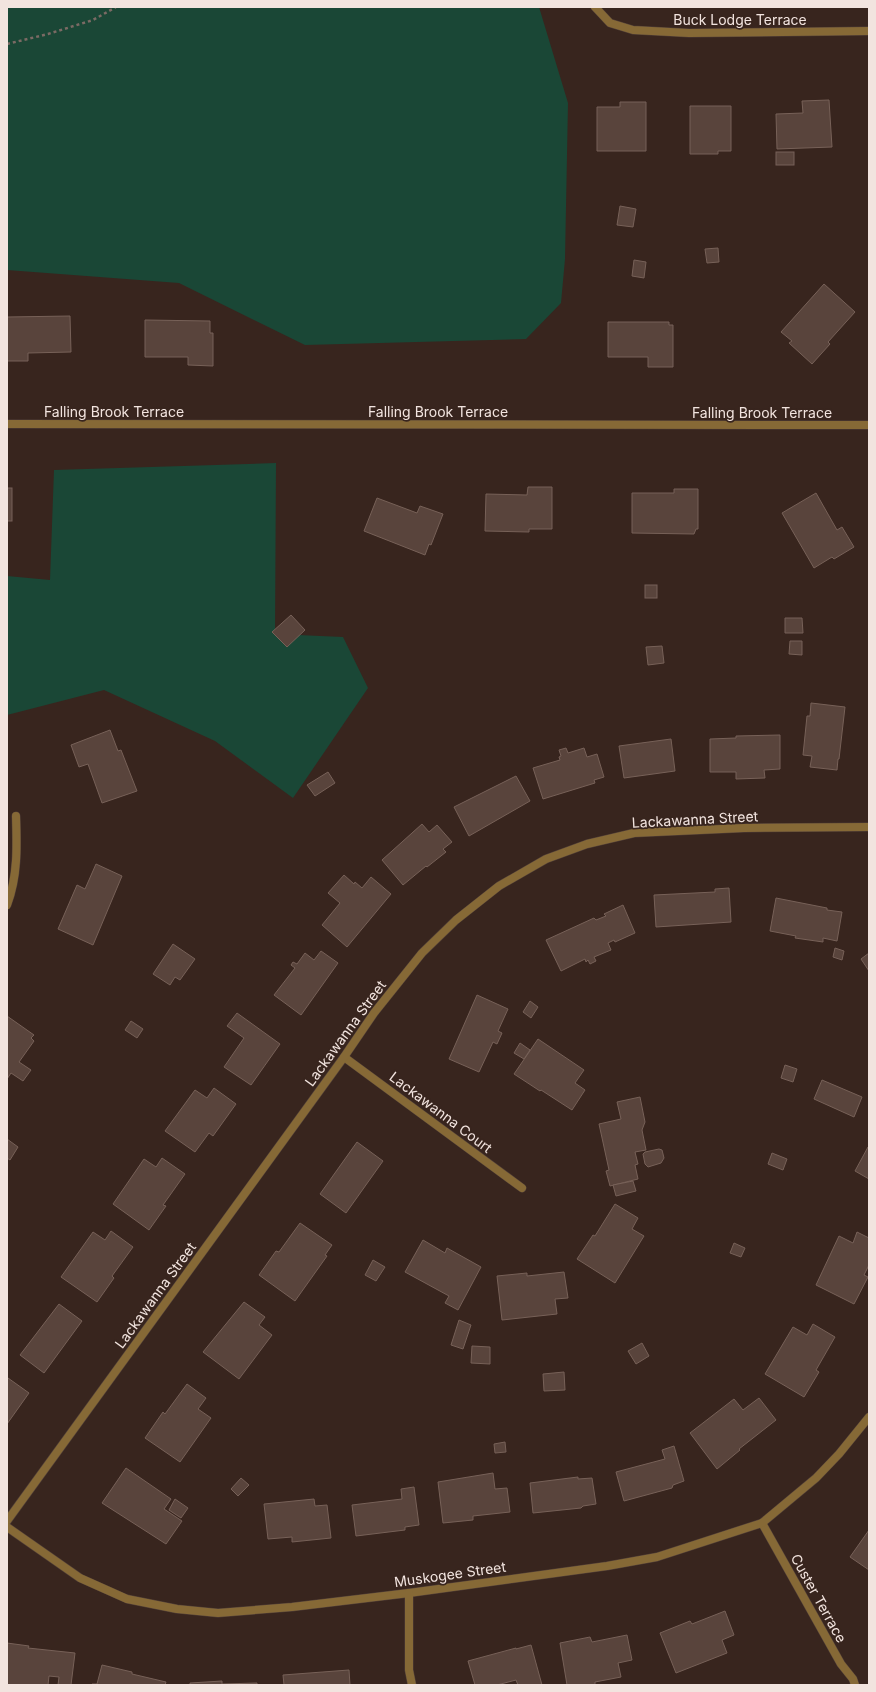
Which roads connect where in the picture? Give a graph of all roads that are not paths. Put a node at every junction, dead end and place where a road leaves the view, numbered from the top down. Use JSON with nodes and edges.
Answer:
{"nodes":[{"id":1,"x":595,"y":7,"type":"edge"},
{"id":2,"x":869,"y":31,"type":"edge"},
{"id":3,"x":7,"y":424,"type":"edge"},
{"id":4,"x":869,"y":425,"type":"edge"},
{"id":5,"x":16,"y":816,"type":"dead end"},
{"id":6,"x":869,"y":827,"type":"edge"},
{"id":7,"x":7,"y":905,"type":"edge"},
{"id":8,"x":344,"y":1057,"type":"junction"},
{"id":9,"x":522,"y":1188,"type":"dead end"},
{"id":10,"x":869,"y":1418,"type":"edge"},
{"id":11,"x":7,"y":1521,"type":"edge"},
{"id":12,"x":762,"y":1522,"type":"junction"},
{"id":13,"x":7,"y":1527,"type":"edge"},
{"id":14,"x":409,"y":1593,"type":"junction"},
{"id":15,"x":412,"y":1685,"type":"edge"},
{"id":16,"x":855,"y":1685,"type":"edge"}],
"edges":[{"from":1,"to":2,"type":"street","name":"Buck Lodge Terrace"},
{"from":3,"to":4,"type":"street","name":"Falling Brook Terrace"},
{"from":5,"to":7,"type":"street"},
{"from":6,"to":8,"type":"street","name":"Lackawanna Street"},
{"from":8,"to":9,"type":"street","name":"Lackawanna Court"},
{"from":8,"to":11,"type":"street","name":"Lackawanna Street"},
{"from":10,"to":12,"type":"street","name":"Muskogee Street"},
{"from":12,"to":14,"type":"street","name":"Muskogee Street"},
{"from":12,"to":16,"type":"street","name":"Custer Terrace"},
{"from":13,"to":14,"type":"street","name":"Muskogee Street"},
{"from":14,"to":15,"type":"street"}]}
